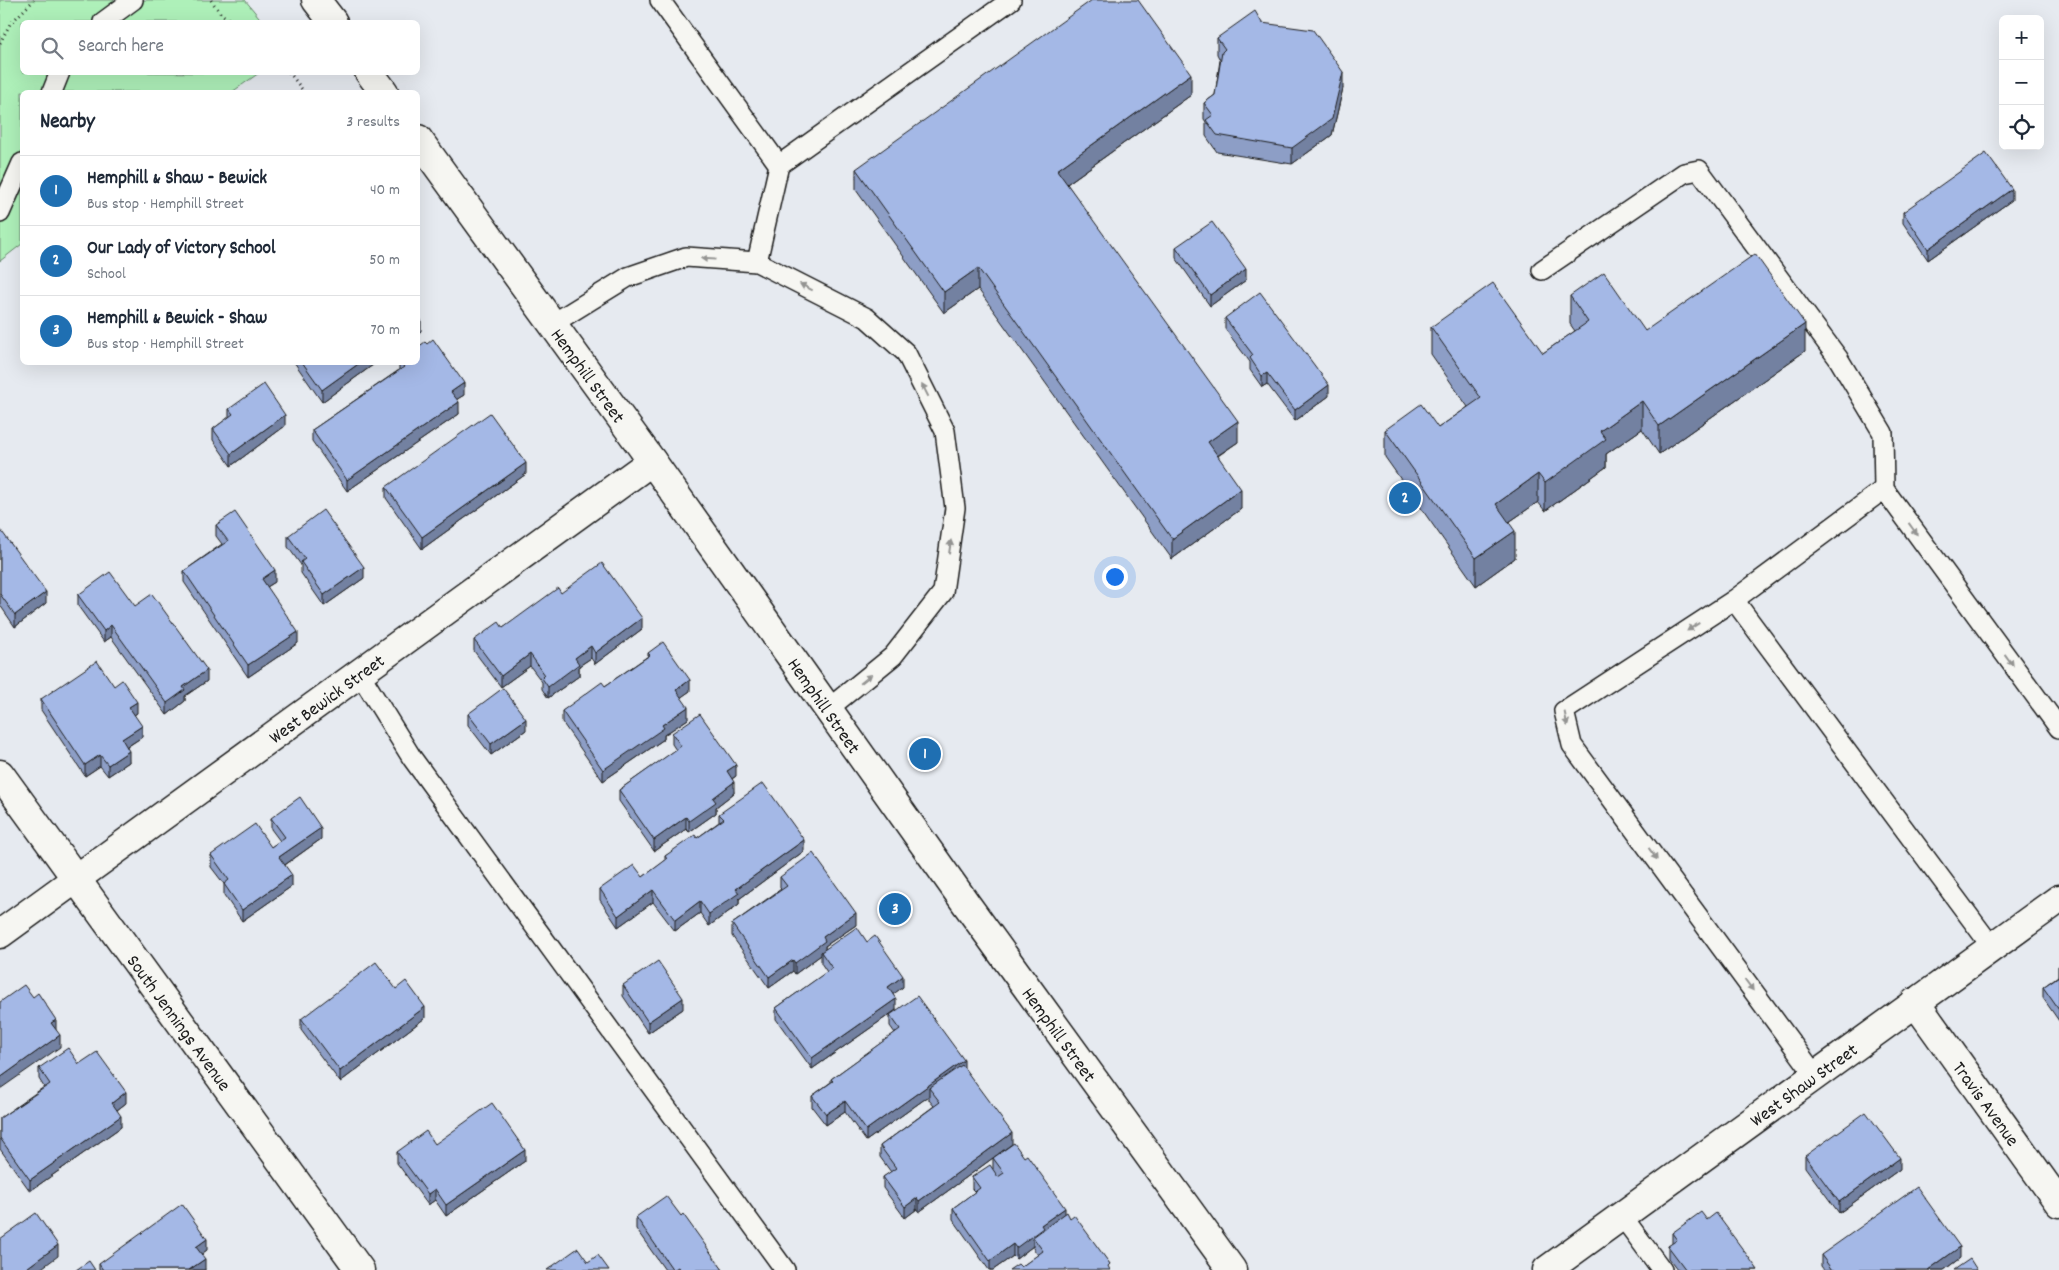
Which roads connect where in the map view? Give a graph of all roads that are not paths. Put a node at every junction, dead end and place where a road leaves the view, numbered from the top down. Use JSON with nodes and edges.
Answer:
{"nodes":[{"id":1,"x":133,"y":0,"type":"edge"},
{"id":2,"x":316,"y":0,"type":"edge"},
{"id":3,"x":660,"y":0,"type":"edge"},
{"id":4,"x":1011,"y":0,"type":"edge"},
{"id":5,"x":106,"y":20,"type":"edge"},
{"id":6,"x":331,"y":20,"type":"edge"},
{"id":7,"x":59,"y":75,"type":"edge"},
{"id":8,"x":371,"y":75,"type":"edge"},
{"id":9,"x":53,"y":90,"type":"edge"},
{"id":10,"x":382,"y":90,"type":"edge"},
{"id":11,"x":420,"y":142,"type":"edge"},
{"id":12,"x":779,"y":165,"type":"junction"},
{"id":13,"x":20,"y":167,"type":"edge"},
{"id":14,"x":0,"y":212,"type":"edge"},
{"id":15,"x":757,"y":262,"type":"junction"},
{"id":16,"x":1542,"y":270,"type":"dead end"},
{"id":17,"x":552,"y":324,"type":"junction"},
{"id":18,"x":652,"y":461,"type":"junction"},
{"id":19,"x":1884,"y":489,"type":"junction"},
{"id":20,"x":1734,"y":600,"type":"junction"},
{"id":21,"x":360,"y":674,"type":"junction"},
{"id":22,"x":828,"y":710,"type":"junction"},
{"id":23,"x":2059,"y":728,"type":"edge"},
{"id":24,"x":0,"y":774,"type":"edge"},
{"id":25,"x":75,"y":878,"type":"junction"},
{"id":26,"x":2059,"y":899,"type":"edge"},
{"id":27,"x":0,"y":934,"type":"edge"},
{"id":28,"x":1992,"y":948,"type":"junction"},
{"id":29,"x":1915,"y":1002,"type":"junction"},
{"id":30,"x":1816,"y":1075,"type":"junction"},
{"id":31,"x":2059,"y":1203,"type":"edge"},
{"id":32,"x":1622,"y":1216,"type":"junction"},
{"id":33,"x":360,"y":1270,"type":"edge"},
{"id":34,"x":785,"y":1270,"type":"edge"},
{"id":35,"x":1232,"y":1270,"type":"edge"},
{"id":36,"x":1547,"y":1270,"type":"edge"},
{"id":37,"x":1662,"y":1270,"type":"edge"}],
"edges":[{"from":1,"to":5,"type":"lane"},
{"from":2,"to":6,"type":"street"},
{"from":3,"to":12,"type":"lane"},
{"from":4,"to":12,"type":"lane"},
{"from":7,"to":9,"type":"lane"},
{"from":8,"to":10,"type":"street"},
{"from":11,"to":17,"type":"street","name":"Hemphill Street"},
{"from":12,"to":15,"type":"lane"},
{"from":13,"to":14,"type":"lane"},
{"from":15,"to":17,"type":"lane","one_way":true},
{"from":22,"to":15,"type":"lane","one_way":true},
{"from":16,"to":19,"type":"lane"},
{"from":17,"to":18,"type":"street","name":"Hemphill Street"},
{"from":18,"to":21,"type":"street","name":"West Bewick Street"},
{"from":18,"to":22,"type":"street","name":"Hemphill Street"},
{"from":19,"to":20,"type":"lane"},
{"from":19,"to":23,"type":"lane","one_way":true},
{"from":20,"to":28,"type":"lane"},
{"from":20,"to":30,"type":"lane","one_way":true},
{"from":21,"to":25,"type":"street","name":"West Bewick Street"},
{"from":21,"to":34,"type":"lane"},
{"from":22,"to":35,"type":"street","name":"Hemphill Street"},
{"from":24,"to":25,"type":"street","name":"South Jennings Avenue"},
{"from":25,"to":27,"type":"street","name":"West Bewick Street"},
{"from":25,"to":33,"type":"street","name":"South Jennings Avenue"},
{"from":26,"to":28,"type":"street","name":"West Shaw Street"},
{"from":28,"to":29,"type":"street","name":"West Shaw Street"},
{"from":29,"to":30,"type":"street","name":"West Shaw Street"},
{"from":29,"to":31,"type":"street","name":"Travis Avenue"},
{"from":30,"to":32,"type":"street","name":"West Shaw Street"},
{"from":32,"to":36,"type":"street","name":"West Shaw Street"},
{"from":32,"to":37,"type":"lane"}]}
